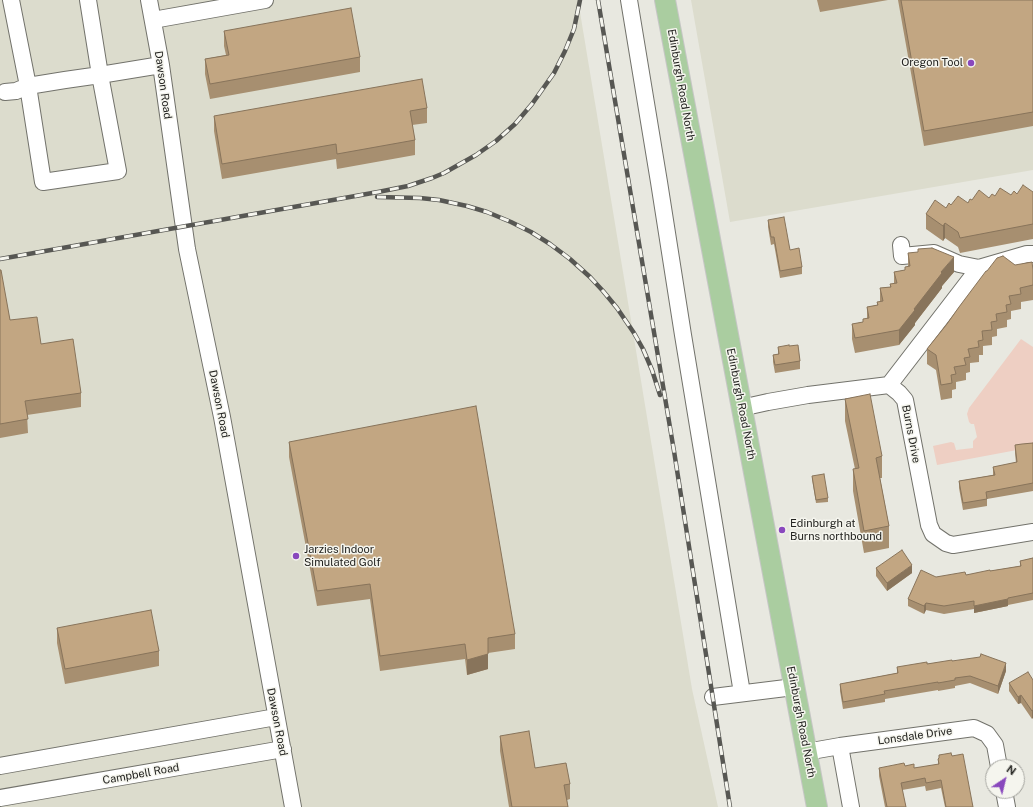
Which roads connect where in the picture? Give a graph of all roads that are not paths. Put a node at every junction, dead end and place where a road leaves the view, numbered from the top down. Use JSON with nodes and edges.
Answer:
{"nodes":[{"id":1,"x":11,"y":0,"type":"edge"},
{"id":2,"x":88,"y":0,"type":"edge"},
{"id":3,"x":149,"y":0,"type":"edge"},
{"id":4,"x":266,"y":0,"type":"edge"},
{"id":5,"x":629,"y":0,"type":"edge"},
{"id":6,"x":665,"y":0,"type":"edge"},
{"id":7,"x":153,"y":20,"type":"junction"},
{"id":8,"x":161,"y":65,"type":"junction"},
{"id":9,"x":100,"y":75,"type":"junction"},
{"id":10,"x":28,"y":86,"type":"junction"},
{"id":11,"x":5,"y":92,"type":"dead end"},
{"id":12,"x":901,"y":245,"type":"dead end"},
{"id":13,"x":1033,"y":254,"type":"edge"},
{"id":14,"x":979,"y":268,"type":"junction"},
{"id":15,"x":889,"y":385,"type":"junction"},
{"id":16,"x":742,"y":408,"type":"junction"},
{"id":17,"x":1033,"y":532,"type":"edge"},
{"id":18,"x":794,"y":687,"type":"junction"},
{"id":19,"x":742,"y":693,"type":"junction"},
{"id":20,"x":713,"y":697,"type":"dead end"},
{"id":21,"x":276,"y":717,"type":"junction"},
{"id":22,"x":840,"y":746,"type":"junction"},
{"id":23,"x":282,"y":749,"type":"junction"},
{"id":24,"x":806,"y":752,"type":"junction"},
{"id":25,"x":998,"y":759,"type":"edge"},
{"id":26,"x":0,"y":766,"type":"edge"},
{"id":27,"x":0,"y":798,"type":"edge"},
{"id":28,"x":293,"y":807,"type":"edge"},
{"id":29,"x":817,"y":807,"type":"edge"},
{"id":30,"x":851,"y":807,"type":"edge"}],
"edges":[{"from":1,"to":10,"type":"street"},
{"from":2,"to":9,"type":"street"},
{"from":3,"to":7,"type":"street","name":"Dawson Road"},
{"from":4,"to":7,"type":"street"},
{"from":5,"to":19,"type":"street"},
{"from":6,"to":16,"type":"main road","name":"Edinburgh Road North"},
{"from":7,"to":8,"type":"street","name":"Dawson Road"},
{"from":8,"to":9,"type":"street"},
{"from":8,"to":21,"type":"street","name":"Dawson Road"},
{"from":9,"to":10,"type":"street"},
{"from":9,"to":10,"type":"street"},
{"from":10,"to":11,"type":"street"},
{"from":12,"to":14,"type":"street"},
{"from":13,"to":14,"type":"street"},
{"from":14,"to":15,"type":"street"},
{"from":15,"to":16,"type":"street"},
{"from":15,"to":17,"type":"street","name":"Burns Drive"},
{"from":16,"to":18,"type":"main road","name":"Edinburgh Road North"},
{"from":18,"to":19,"type":"street"},
{"from":18,"to":24,"type":"main road","name":"Edinburgh Road North"},
{"from":19,"to":20,"type":"street"},
{"from":21,"to":23,"type":"street","name":"Dawson Road"},
{"from":21,"to":26,"type":"street"},
{"from":22,"to":24,"type":"street","name":"Lonsdale Drive"},
{"from":22,"to":25,"type":"street","name":"Lonsdale Drive"},
{"from":22,"to":30,"type":"street"},
{"from":23,"to":27,"type":"street","name":"Campbell Road"},
{"from":23,"to":28,"type":"street","name":"Dawson Road"},
{"from":24,"to":29,"type":"main road","name":"Edinburgh Road North"}]}
